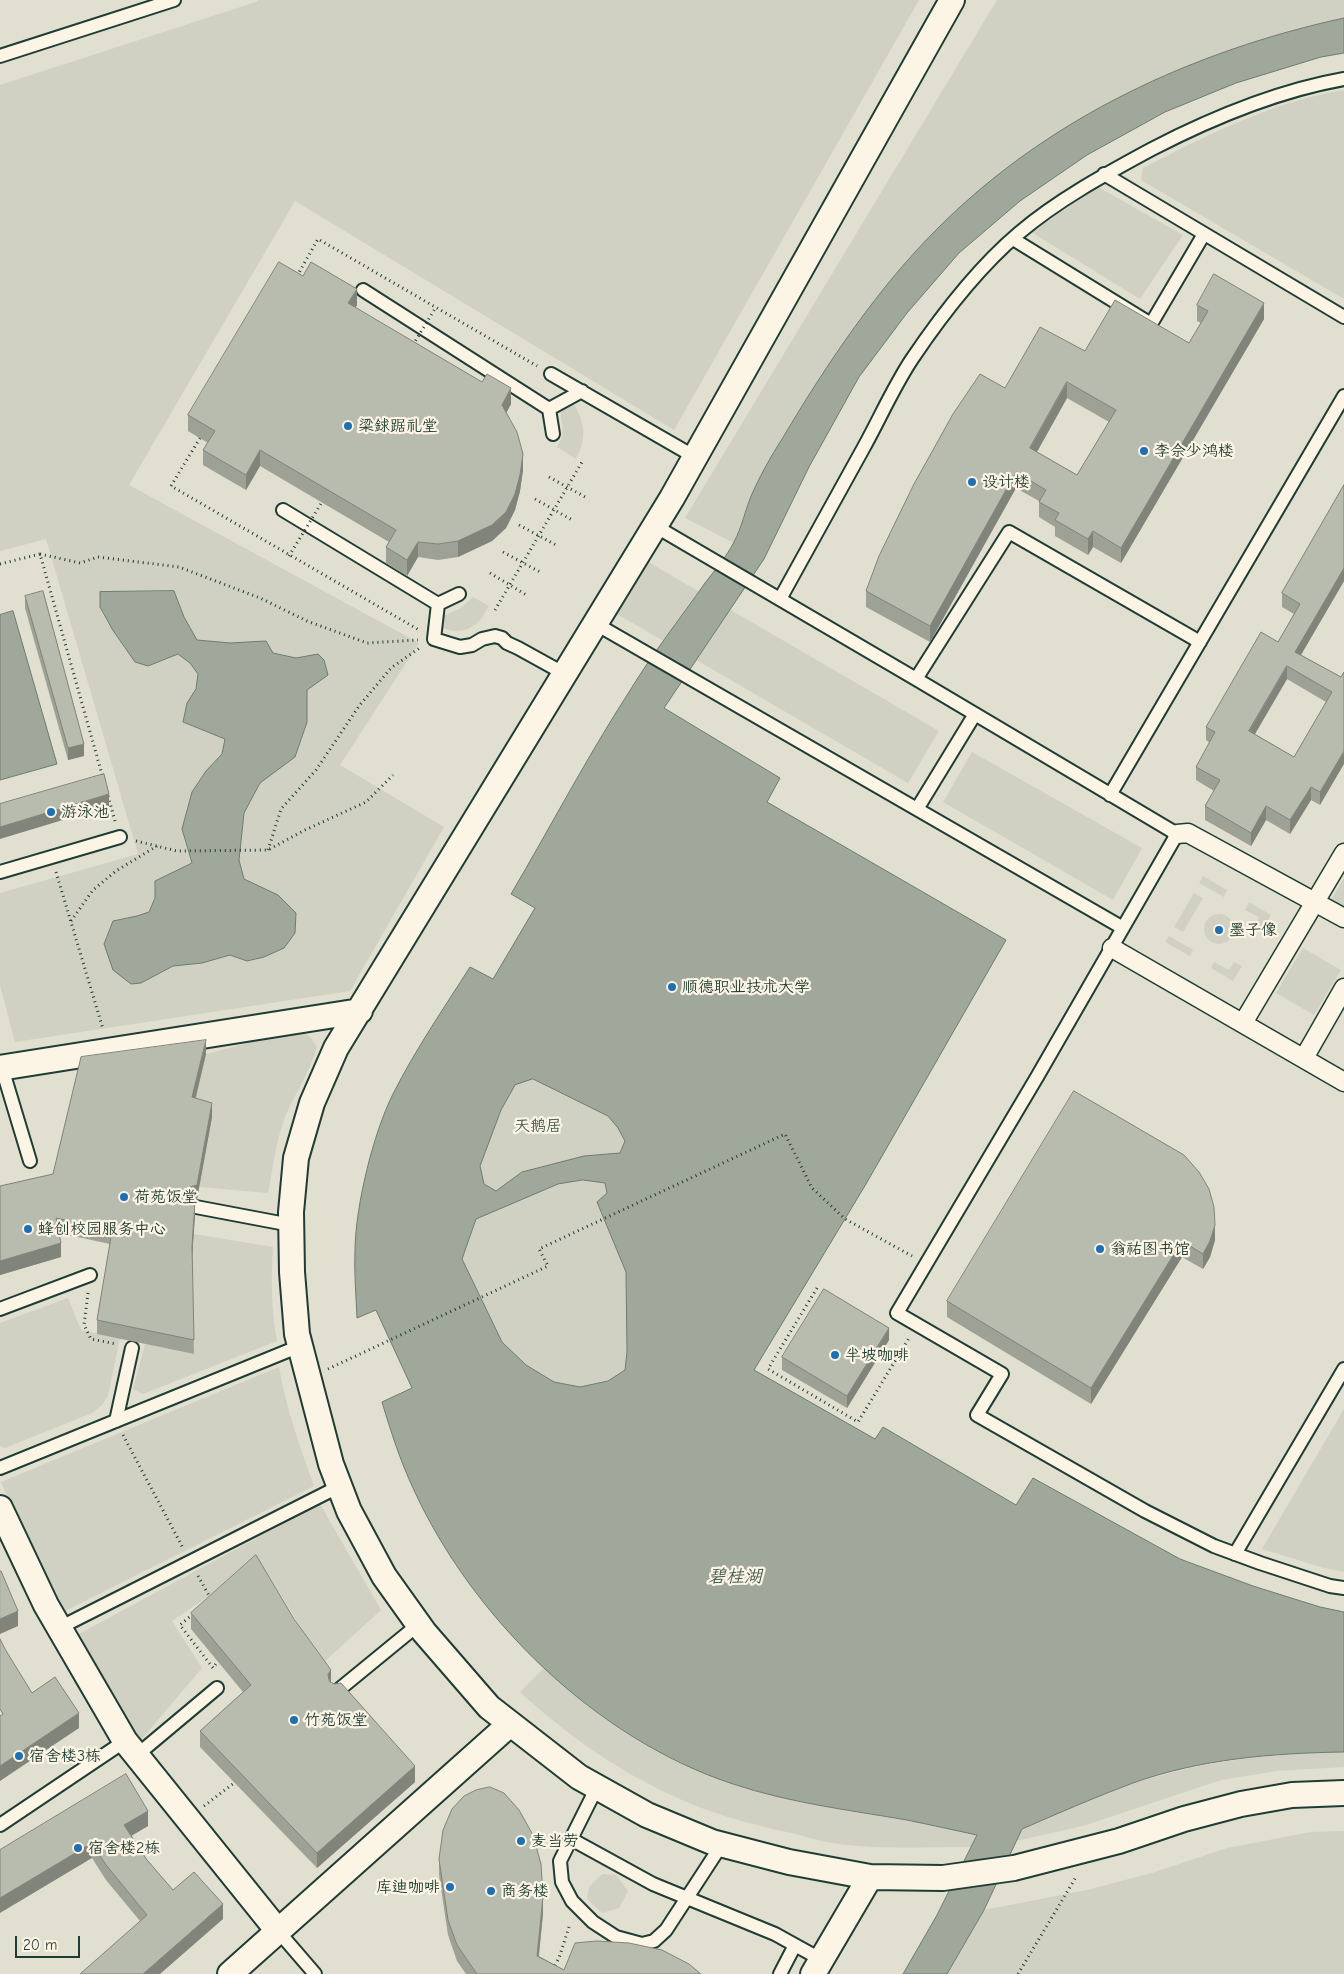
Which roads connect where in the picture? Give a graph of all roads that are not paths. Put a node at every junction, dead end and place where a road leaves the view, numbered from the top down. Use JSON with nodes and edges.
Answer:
{"nodes":[{"id":1,"x":174,"y":0,"type":"edge"},
{"id":2,"x":952,"y":0,"type":"edge"},
{"id":3,"x":0,"y":56,"type":"edge"},
{"id":4,"x":1344,"y":79,"type":"edge"},
{"id":5,"x":1104,"y":174,"type":"junction"},
{"id":6,"x":1204,"y":234,"type":"junction"},
{"id":7,"x":1013,"y":239,"type":"junction"},
{"id":8,"x":362,"y":290,"type":"dead end"},
{"id":9,"x":1344,"y":317,"type":"edge"},
{"id":10,"x":551,"y":374,"type":"road end"},
{"id":11,"x":582,"y":391,"type":"junction"},
{"id":12,"x":1344,"y":396,"type":"edge"},
{"id":13,"x":549,"y":409,"type":"junction"},
{"id":14,"x":552,"y":434,"type":"dead end"},
{"id":15,"x":695,"y":457,"type":"junction"},
{"id":16,"x":283,"y":510,"type":"dead end"},
{"id":17,"x":655,"y":526,"type":"junction"},
{"id":18,"x":459,"y":594,"type":"dead end"},
{"id":19,"x":780,"y":599,"type":"junction"},
{"id":20,"x":438,"y":604,"type":"junction"},
{"id":21,"x":596,"y":624,"type":"junction"},
{"id":22,"x":1200,"y":642,"type":"junction"},
{"id":23,"x":565,"y":674,"type":"junction"},
{"id":24,"x":916,"y":679,"type":"junction"},
{"id":25,"x":975,"y":714,"type":"junction"},
{"id":26,"x":1110,"y":794,"type":"junction"},
{"id":27,"x":917,"y":809,"type":"junction"},
{"id":28,"x":1177,"y":834,"type":"junction"},
{"id":29,"x":120,"y":838,"type":"road end"},
{"id":30,"x":1344,"y":853,"type":"edge"},
{"id":31,"x":0,"y":872,"type":"edge"},
{"id":32,"x":1315,"y":902,"type":"junction"},
{"id":33,"x":1344,"y":918,"type":"edge"},
{"id":34,"x":1123,"y":928,"type":"junction"},
{"id":35,"x":1112,"y":948,"type":"junction"},
{"id":36,"x":1344,"y":988,"type":"edge"},
{"id":37,"x":360,"y":1011,"type":"junction"},
{"id":38,"x":1243,"y":1024,"type":"junction"},
{"id":39,"x":1304,"y":1058,"type":"junction"},
{"id":40,"x":1,"y":1066,"type":"edge"},
{"id":41,"x":1344,"y":1082,"type":"edge"},
{"id":42,"x":30,"y":1161,"type":"dead end"},
{"id":43,"x":196,"y":1208,"type":"edge"},
{"id":44,"x":291,"y":1225,"type":"junction"},
{"id":45,"x":90,"y":1275,"type":"road end"},
{"id":46,"x":0,"y":1309,"type":"edge"},
{"id":47,"x":300,"y":1346,"type":"junction"},
{"id":48,"x":132,"y":1348,"type":"road end"},
{"id":49,"x":1344,"y":1369,"type":"edge"},
{"id":50,"x":116,"y":1421,"type":"junction"},
{"id":51,"x":0,"y":1468,"type":"edge"},
{"id":52,"x":340,"y":1486,"type":"junction"},
{"id":53,"x":0,"y":1508,"type":"edge"},
{"id":54,"x":6,"y":1541,"type":"edge"},
{"id":55,"x":1235,"y":1554,"type":"junction"},
{"id":56,"x":1344,"y":1588,"type":"edge"},
{"id":57,"x":419,"y":1624,"type":"junction"},
{"id":58,"x":59,"y":1628,"type":"junction"},
{"id":59,"x":217,"y":1688,"type":"dead end"},
{"id":60,"x":336,"y":1692,"type":"edge"},
{"id":61,"x":510,"y":1724,"type":"junction"},
{"id":62,"x":131,"y":1748,"type":"junction"},
{"id":63,"x":597,"y":1787,"type":"junction"},
{"id":64,"x":1344,"y":1794,"type":"edge"},
{"id":65,"x":0,"y":1825,"type":"edge"},
{"id":66,"x":571,"y":1840,"type":"junction"},
{"id":67,"x":722,"y":1844,"type":"junction"},
{"id":68,"x":870,"y":1877,"type":"junction"},
{"id":69,"x":687,"y":1897,"type":"junction"},
{"id":70,"x":278,"y":1931,"type":"junction"},
{"id":71,"x":795,"y":1945,"type":"junction"},
{"id":72,"x":818,"y":1967,"type":"edge"},
{"id":73,"x":230,"y":1974,"type":"edge"},
{"id":74,"x":316,"y":1974,"type":"edge"},
{"id":75,"x":780,"y":1974,"type":"edge"}],
"edges":[{"from":1,"to":3,"type":"lane"},
{"from":2,"to":15,"type":"street"},
{"from":4,"to":5,"type":"lane"},
{"from":5,"to":6,"type":"lane"},
{"from":5,"to":7,"type":"lane"},
{"from":6,"to":7,"type":"lane"},
{"from":6,"to":9,"type":"lane"},
{"from":7,"to":19,"type":"lane"},
{"from":8,"to":13,"type":"lane"},
{"from":10,"to":11,"type":"lane"},
{"from":11,"to":13,"type":"lane"},
{"from":11,"to":15,"type":"lane"},
{"from":12,"to":22,"type":"lane"},
{"from":13,"to":14,"type":"lane"},
{"from":15,"to":17,"type":"street"},
{"from":16,"to":20,"type":"lane"},
{"from":17,"to":19,"type":"lane"},
{"from":17,"to":21,"type":"street"},
{"from":18,"to":20,"type":"lane"},
{"from":19,"to":24,"type":"lane"},
{"from":20,"to":23,"type":"lane"},
{"from":21,"to":23,"type":"street"},
{"from":21,"to":27,"type":"lane"},
{"from":22,"to":24,"type":"lane"},
{"from":22,"to":26,"type":"lane"},
{"from":23,"to":37,"type":"street"},
{"from":24,"to":25,"type":"lane"},
{"from":25,"to":26,"type":"lane"},
{"from":25,"to":27,"type":"lane"},
{"from":26,"to":28,"type":"lane"},
{"from":27,"to":34,"type":"lane"},
{"from":28,"to":32,"type":"street"},
{"from":28,"to":34,"type":"lane"},
{"from":29,"to":31,"type":"lane"},
{"from":30,"to":32,"type":"street"},
{"from":32,"to":33,"type":"street"},
{"from":32,"to":38,"type":"street"},
{"from":34,"to":35,"type":"lane"},
{"from":35,"to":38,"type":"street"},
{"from":35,"to":55,"type":"lane"},
{"from":36,"to":39,"type":"street"},
{"from":37,"to":40,"type":"street"},
{"from":37,"to":44,"type":"street"},
{"from":38,"to":39,"type":"street"},
{"from":39,"to":41,"type":"street"},
{"from":40,"to":42,"type":"lane"},
{"from":43,"to":44,"type":"lane"},
{"from":44,"to":47,"type":"street"},
{"from":45,"to":46,"type":"lane"},
{"from":47,"to":50,"type":"lane"},
{"from":47,"to":52,"type":"street"},
{"from":48,"to":50,"type":"lane"},
{"from":49,"to":55,"type":"lane"},
{"from":50,"to":51,"type":"lane"},
{"from":52,"to":57,"type":"street"},
{"from":52,"to":58,"type":"lane"},
{"from":53,"to":54,"type":"street"},
{"from":54,"to":58,"type":"street"},
{"from":55,"to":56,"type":"lane"},
{"from":57,"to":60,"type":"lane"},
{"from":57,"to":61,"type":"street"},
{"from":58,"to":62,"type":"street"},
{"from":59,"to":62,"type":"lane"},
{"from":61,"to":63,"type":"street"},
{"from":61,"to":70,"type":"street"},
{"from":62,"to":65,"type":"lane"},
{"from":62,"to":70,"type":"street"},
{"from":63,"to":66,"type":"lane"},
{"from":63,"to":67,"type":"street"},
{"from":64,"to":68,"type":"street"},
{"from":66,"to":69,"type":"lane"},
{"from":66,"to":69,"type":"lane"},
{"from":67,"to":68,"type":"street"},
{"from":67,"to":69,"type":"lane"},
{"from":68,"to":72,"type":"street"},
{"from":69,"to":71,"type":"lane"},
{"from":70,"to":73,"type":"street"},
{"from":70,"to":74,"type":"lane"},
{"from":71,"to":72,"type":"lane"},
{"from":71,"to":75,"type":"lane"}]}
